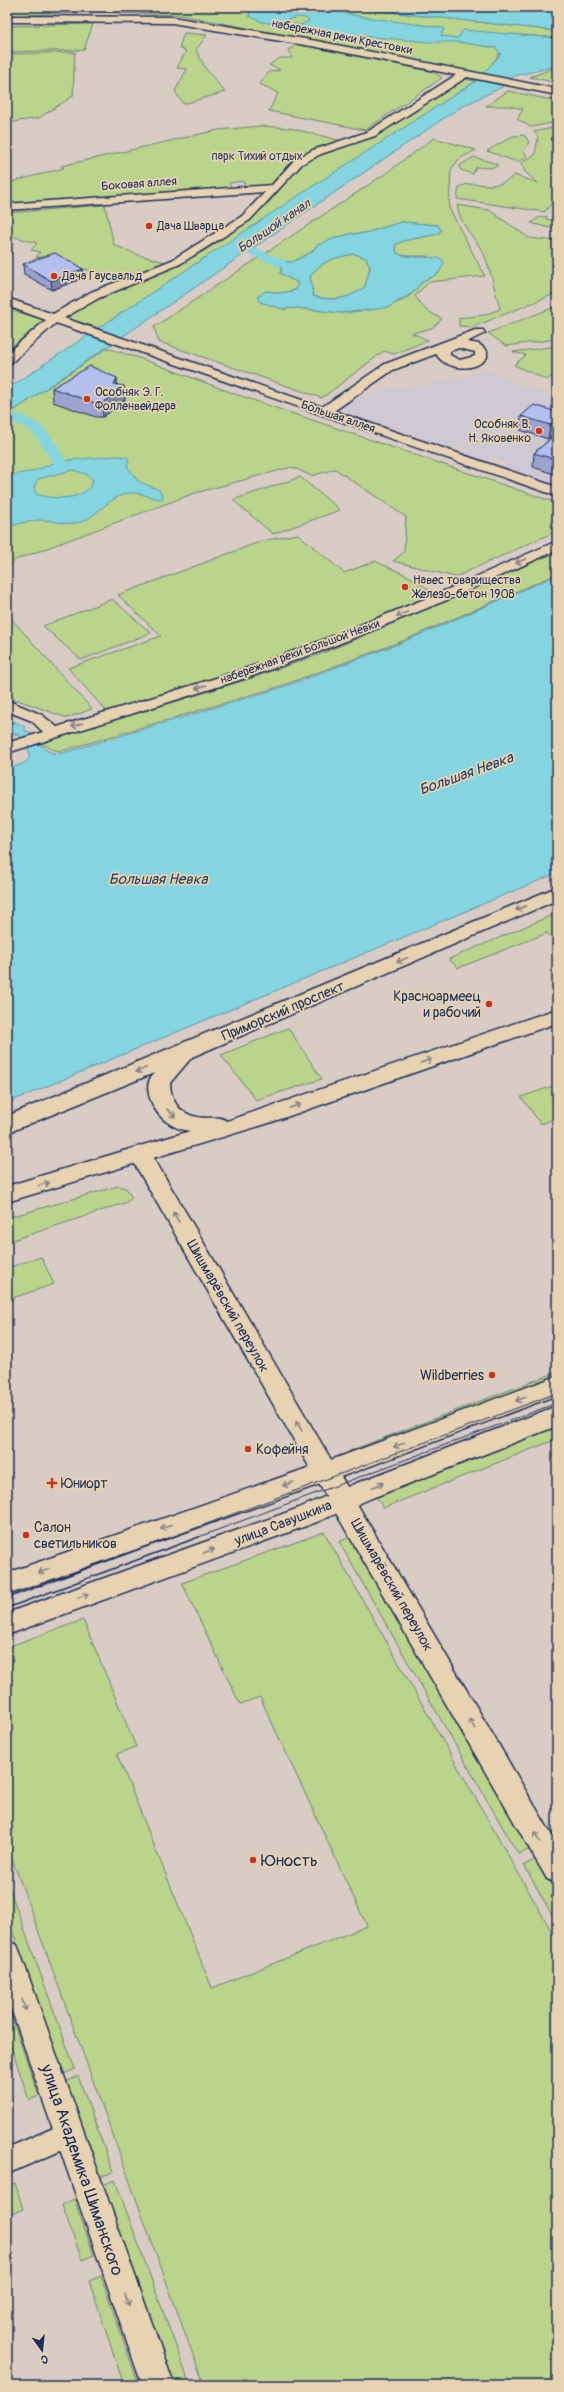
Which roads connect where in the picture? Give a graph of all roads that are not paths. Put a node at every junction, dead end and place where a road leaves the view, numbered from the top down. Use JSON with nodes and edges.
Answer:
{"nodes":[{"id":1,"x":7,"y":19,"type":"edge"},
{"id":2,"x":465,"y":74,"type":"junction"},
{"id":3,"x":557,"y":92,"type":"edge"},
{"id":4,"x":273,"y":188,"type":"junction"},
{"id":5,"x":7,"y":207,"type":"edge"},
{"id":6,"x":7,"y":302,"type":"edge"},
{"id":7,"x":55,"y":318,"type":"junction"},
{"id":8,"x":479,"y":333,"type":"dead end"},
{"id":9,"x":7,"y":360,"type":"edge"},
{"id":10,"x":323,"y":412,"type":"junction"},
{"id":11,"x":557,"y":492,"type":"edge"},
{"id":12,"x":557,"y":545,"type":"edge"},
{"id":13,"x":7,"y":706,"type":"edge"},
{"id":14,"x":53,"y":732,"type":"junction"},
{"id":15,"x":7,"y":748,"type":"edge"},
{"id":16,"x":557,"y":893,"type":"edge"},
{"id":17,"x":557,"y":1016,"type":"edge"},
{"id":18,"x":190,"y":1050,"type":"junction"},
{"id":19,"x":258,"y":1119,"type":"junction"},
{"id":20,"x":7,"y":1125,"type":"edge"},
{"id":21,"x":141,"y":1156,"type":"junction"},
{"id":22,"x":7,"y":1194,"type":"edge"},
{"id":23,"x":557,"y":1385,"type":"edge"},
{"id":24,"x":557,"y":1416,"type":"edge"},
{"id":25,"x":325,"y":1471,"type":"junction"},
{"id":26,"x":343,"y":1501,"type":"junction"},
{"id":27,"x":7,"y":1584,"type":"edge"},
{"id":28,"x":7,"y":1624,"type":"edge"},
{"id":29,"x":557,"y":1870,"type":"edge"},
{"id":30,"x":7,"y":1955,"type":"edge"},
{"id":31,"x":70,"y":2134,"type":"junction"},
{"id":32,"x":7,"y":2161,"type":"edge"},
{"id":33,"x":158,"y":2385,"type":"edge"}],
"edges":[{"from":1,"to":2,"type":"street","name":"набережная реки Крестовки"},
{"from":2,"to":3,"type":"street","name":"набережная реки Крестовки"},
{"from":2,"to":4,"type":"street"},
{"from":4,"to":5,"type":"street","name":"Боковая аллея"},
{"from":4,"to":7,"type":"street"},
{"from":6,"to":7,"type":"street"},
{"from":7,"to":9,"type":"street"},
{"from":7,"to":10,"type":"street","name":"Большая аллея"},
{"from":8,"to":10,"type":"street"},
{"from":10,"to":11,"type":"street","name":"Большая аллея"},
{"from":12,"to":14,"type":"street","name":"набережная реки Большой Невки","one_way":true},
{"from":13,"to":14,"type":"street"},
{"from":14,"to":15,"type":"street","name":"набережная реки Большой Невки"},
{"from":16,"to":18,"type":"main road","name":"Приморский проспект","one_way":true},
{"from":19,"to":17,"type":"main road","one_way":true},
{"from":18,"to":19,"type":"main road","one_way":true},
{"from":18,"to":20,"type":"main road","name":"Приморский проспект","one_way":true},
{"from":19,"to":21,"type":"main road"},
{"from":22,"to":21,"type":"main road","one_way":true},
{"from":25,"to":21,"type":"main road","name":"Шишмарёвский переулок","one_way":true},
{"from":23,"to":25,"type":"main road","one_way":true},
{"from":26,"to":24,"type":"main road","name":"улица Савушкина","one_way":true},
{"from":25,"to":26,"type":"main road","name":"Шишмарёвский переулок"},
{"from":25,"to":27,"type":"main road","one_way":true},
{"from":28,"to":26,"type":"main road","name":"улица Савушкина","one_way":true},
{"from":29,"to":26,"type":"main road","name":"Шишмарёвский переулок","one_way":true},
{"from":30,"to":31,"type":"main road","name":"улица Академика Шиманского","one_way":true},
{"from":31,"to":32,"type":"street"},
{"from":31,"to":33,"type":"main road","name":"улица Академика Шиманского","one_way":true}]}
